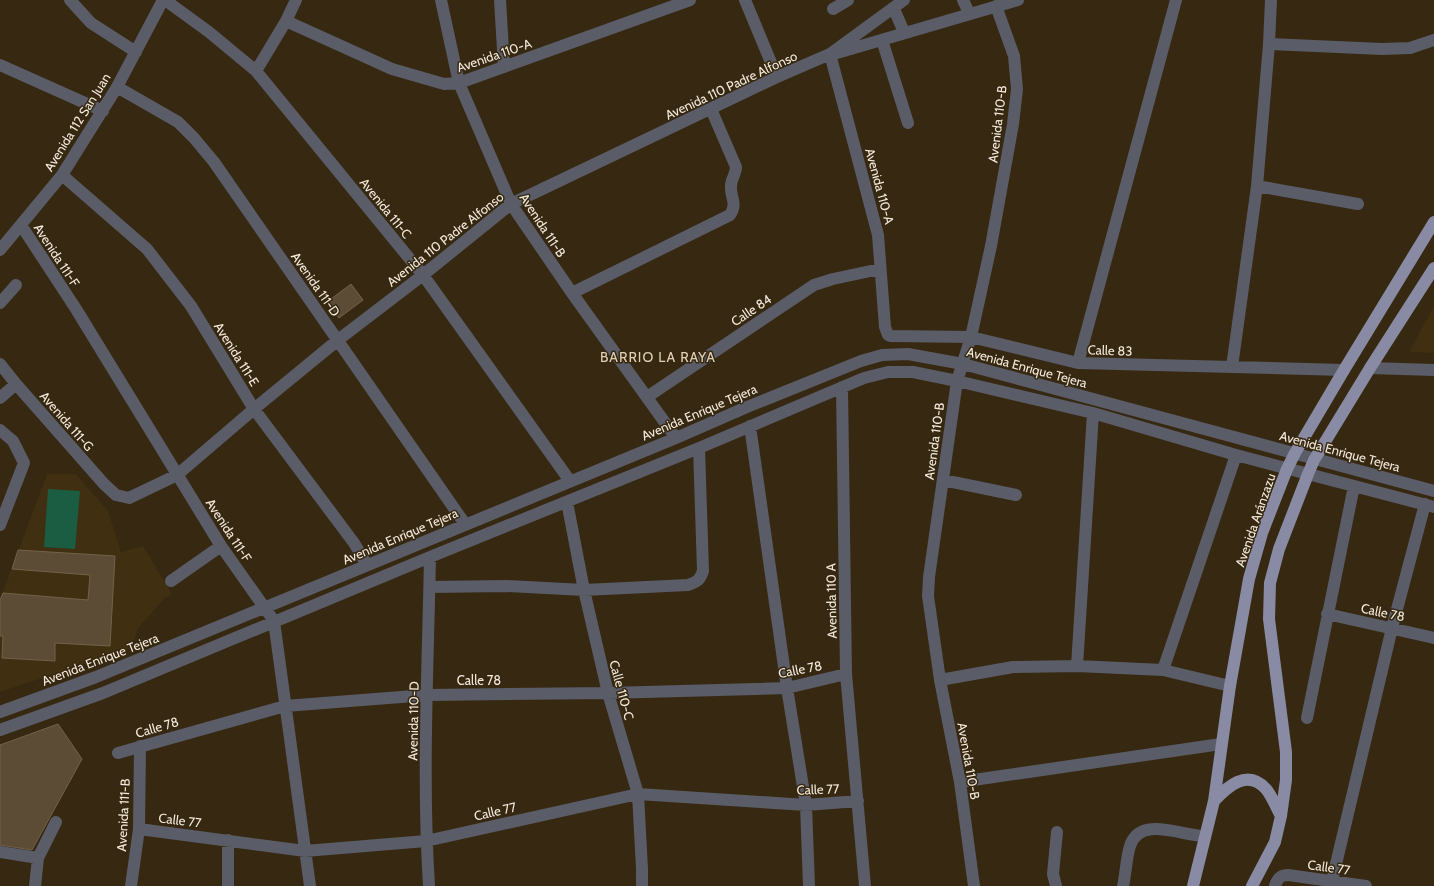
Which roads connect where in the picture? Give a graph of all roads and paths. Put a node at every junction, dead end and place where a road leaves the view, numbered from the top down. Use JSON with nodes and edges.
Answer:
{"nodes":[{"id":1,"x":70,"y":0,"type":"edge"},
{"id":2,"x":164,"y":0,"type":"edge"},
{"id":3,"x":296,"y":0,"type":"edge"},
{"id":4,"x":441,"y":0,"type":"edge"},
{"id":5,"x":500,"y":0,"type":"edge"},
{"id":6,"x":690,"y":0,"type":"edge"},
{"id":7,"x":744,"y":0,"type":"edge"},
{"id":8,"x":848,"y":0,"type":"edge"},
{"id":9,"x":904,"y":0,"type":"edge"},
{"id":10,"x":963,"y":0,"type":"edge"},
{"id":11,"x":1018,"y":0,"type":"edge"},
{"id":12,"x":1176,"y":0,"type":"edge"},
{"id":13,"x":1271,"y":0,"type":"edge"},
{"id":14,"x":996,"y":6,"type":"junction"},
{"id":15,"x":834,"y":9,"type":"dead end"},
{"id":16,"x":894,"y":9,"type":"junction"},
{"id":17,"x":969,"y":13,"type":"junction"},
{"id":18,"x":286,"y":21,"type":"junction"},
{"id":19,"x":904,"y":32,"type":"junction"},
{"id":20,"x":882,"y":40,"type":"junction"},
{"id":21,"x":1434,"y":40,"type":"edge"},
{"id":22,"x":1269,"y":44,"type":"junction"},
{"id":23,"x":136,"y":52,"type":"junction"},
{"id":24,"x":830,"y":54,"type":"junction"},
{"id":25,"x":0,"y":65,"type":"edge"},
{"id":26,"x":504,"y":67,"type":"junction"},
{"id":27,"x":256,"y":71,"type":"junction"},
{"id":28,"x":777,"y":77,"type":"junction"},
{"id":29,"x":459,"y":83,"type":"junction"},
{"id":30,"x":117,"y":87,"type":"junction"},
{"id":31,"x":711,"y":109,"type":"junction"},
{"id":32,"x":103,"y":111,"type":"junction"},
{"id":33,"x":908,"y":123,"type":"dead end"},
{"id":34,"x":62,"y":175,"type":"junction"},
{"id":35,"x":1257,"y":186,"type":"junction"},
{"id":36,"x":511,"y":204,"type":"junction"},
{"id":37,"x":1358,"y":204,"type":"dead end"},
{"id":38,"x":1434,"y":222,"type":"edge"},
{"id":39,"x":21,"y":225,"type":"junction"},
{"id":40,"x":0,"y":249,"type":"edge"},
{"id":41,"x":1434,"y":268,"type":"edge"},
{"id":42,"x":880,"y":270,"type":"junction"},
{"id":43,"x":423,"y":275,"type":"junction"},
{"id":44,"x":16,"y":286,"type":"dead end"},
{"id":45,"x":572,"y":293,"type":"junction"},
{"id":46,"x":0,"y":303,"type":"edge"},
{"id":47,"x":885,"y":327,"type":"joint"},
{"id":48,"x":971,"y":337,"type":"junction"},
{"id":49,"x":338,"y":340,"type":"junction"},
{"id":50,"x":1078,"y":363,"type":"junction"},
{"id":51,"x":0,"y":364,"type":"edge"},
{"id":52,"x":963,"y":364,"type":"junction"},
{"id":53,"x":1232,"y":367,"type":"junction"},
{"id":54,"x":1370,"y":368,"type":"junction"},
{"id":55,"x":1344,"y":370,"type":"junction"},
{"id":56,"x":1434,"y":370,"type":"edge"},
{"id":57,"x":957,"y":381,"type":"junction"},
{"id":58,"x":16,"y":384,"type":"junction"},
{"id":59,"x":842,"y":387,"type":"junction"},
{"id":60,"x":647,"y":397,"type":"junction"},
{"id":61,"x":0,"y":398,"type":"edge"},
{"id":62,"x":254,"y":408,"type":"junction"},
{"id":63,"x":1093,"y":413,"type":"junction"},
{"id":64,"x":750,"y":426,"type":"junction"},
{"id":65,"x":0,"y":430,"type":"edge"},
{"id":66,"x":676,"y":438,"type":"junction"},
{"id":67,"x":699,"y":448,"type":"junction"},
{"id":68,"x":1295,"y":453,"type":"junction"},
{"id":69,"x":1236,"y":455,"type":"junction"},
{"id":70,"x":1314,"y":460,"type":"junction"},
{"id":71,"x":1287,"y":469,"type":"junction"},
{"id":72,"x":1308,"y":474,"type":"junction"},
{"id":73,"x":177,"y":475,"type":"junction"},
{"id":74,"x":943,"y":480,"type":"junction"},
{"id":75,"x":570,"y":481,"type":"junction"},
{"id":76,"x":1354,"y":486,"type":"junction"},
{"id":77,"x":1434,"y":491,"type":"edge"},
{"id":78,"x":116,"y":495,"type":"joint"},
{"id":79,"x":1016,"y":495,"type":"dead end"},
{"id":80,"x":567,"y":502,"type":"junction"},
{"id":81,"x":1429,"y":506,"type":"edge"},
{"id":82,"x":465,"y":524,"type":"junction"},
{"id":83,"x":0,"y":525,"type":"edge"},
{"id":84,"x":221,"y":546,"type":"junction"},
{"id":85,"x":430,"y":557,"type":"junction"},
{"id":86,"x":367,"y":565,"type":"junction"},
{"id":87,"x":171,"y":581,"type":"dead end"},
{"id":88,"x":430,"y":587,"type":"junction"},
{"id":89,"x":584,"y":590,"type":"junction"},
{"id":90,"x":264,"y":608,"type":"junction"},
{"id":91,"x":1327,"y":614,"type":"junction"},
{"id":92,"x":274,"y":621,"type":"junction"},
{"id":93,"x":1392,"y":628,"type":"junction"},
{"id":94,"x":1434,"y":638,"type":"edge"},
{"id":95,"x":1077,"y":666,"type":"junction"},
{"id":96,"x":1163,"y":670,"type":"junction"},
{"id":97,"x":846,"y":674,"type":"junction"},
{"id":98,"x":940,"y":680,"type":"junction"},
{"id":99,"x":1230,"y":686,"type":"junction"},
{"id":100,"x":787,"y":688,"type":"junction"},
{"id":101,"x":608,"y":693,"type":"junction"},
{"id":102,"x":427,"y":695,"type":"junction"},
{"id":103,"x":285,"y":706,"type":"junction"},
{"id":104,"x":0,"y":712,"type":"edge"},
{"id":105,"x":1307,"y":718,"type":"dead end"},
{"id":106,"x":0,"y":730,"type":"edge"},
{"id":107,"x":1221,"y":744,"type":"junction"},
{"id":108,"x":140,"y":746,"type":"junction"},
{"id":109,"x":118,"y":753,"type":"dead end"},
{"id":110,"x":960,"y":782,"type":"junction"},
{"id":111,"x":638,"y":794,"type":"junction"},
{"id":112,"x":858,"y":802,"type":"junction"},
{"id":113,"x":1214,"y":802,"type":"junction"},
{"id":114,"x":806,"y":805,"type":"junction"},
{"id":115,"x":1281,"y":816,"type":"junction"},
{"id":116,"x":56,"y":822,"type":"dead end"},
{"id":117,"x":139,"y":829,"type":"junction"},
{"id":118,"x":1057,"y":832,"type":"dead end"},
{"id":119,"x":1205,"y":836,"type":"junction"},
{"id":120,"x":228,"y":840,"type":"junction"},
{"id":121,"x":426,"y":841,"type":"junction"},
{"id":122,"x":305,"y":851,"type":"junction"},
{"id":123,"x":0,"y":852,"type":"edge"},
{"id":124,"x":38,"y":858,"type":"junction"},
{"id":125,"x":1332,"y":881,"type":"junction"},
{"id":126,"x":35,"y":886,"type":"edge"},
{"id":127,"x":130,"y":886,"type":"edge"},
{"id":128,"x":228,"y":886,"type":"edge"},
{"id":129,"x":310,"y":886,"type":"edge"},
{"id":130,"x":429,"y":886,"type":"edge"},
{"id":131,"x":642,"y":886,"type":"edge"},
{"id":132,"x":809,"y":886,"type":"edge"},
{"id":133,"x":865,"y":886,"type":"edge"},
{"id":134,"x":974,"y":886,"type":"edge"},
{"id":135,"x":1056,"y":886,"type":"edge"},
{"id":136,"x":1123,"y":886,"type":"edge"},
{"id":137,"x":1193,"y":886,"type":"edge"},
{"id":138,"x":1252,"y":886,"type":"edge"},
{"id":139,"x":1275,"y":886,"type":"edge"},
{"id":140,"x":1366,"y":886,"type":"edge"}],
"edges":[{"from":1,"to":23,"type":"street"},
{"from":2,"to":23,"type":"street","name":"Avenida 112 San Juan"},
{"from":2,"to":27,"type":"street","name":"Avenida 111-C"},
{"from":3,"to":18,"type":"street"},
{"from":4,"to":29,"type":"street","name":"Avenida 111-B"},
{"from":5,"to":26,"type":"street"},
{"from":6,"to":26,"type":"street","name":"Avenida 110-A"},
{"from":7,"to":28,"type":"street"},
{"from":8,"to":15,"type":"street"},
{"from":9,"to":16,"type":"street","name":"Avenida 110 Padre Alfonso"},
{"from":10,"to":17,"type":"street"},
{"from":11,"to":14,"type":"street"},
{"from":12,"to":50,"type":"street"},
{"from":13,"to":22,"type":"street"},
{"from":14,"to":17,"type":"street"},
{"from":14,"to":48,"type":"street","name":"Avenida 110-B"},
{"from":16,"to":19,"type":"street"},
{"from":16,"to":24,"type":"street","name":"Avenida 110 Padre Alfonso"},
{"from":17,"to":19,"type":"street"},
{"from":18,"to":27,"type":"street"},
{"from":18,"to":29,"type":"street","name":"Avenida 110-A"},
{"from":19,"to":20,"type":"street"},
{"from":20,"to":24,"type":"street"},
{"from":20,"to":33,"type":"street"},
{"from":21,"to":22,"type":"street"},
{"from":22,"to":35,"type":"street"},
{"from":23,"to":30,"type":"street","name":"Avenida 112 San Juan"},
{"from":24,"to":28,"type":"street","name":"Avenida 110 Padre Alfonso"},
{"from":24,"to":42,"type":"street","name":"Avenida 110-A"},
{"from":25,"to":32,"type":"street"},
{"from":26,"to":29,"type":"street","name":"Avenida 110-A"},
{"from":27,"to":43,"type":"street","name":"Avenida 111-C"},
{"from":28,"to":31,"type":"street","name":"Avenida 110 Padre Alfonso"},
{"from":29,"to":36,"type":"street","name":"Avenida 111-B"},
{"from":30,"to":32,"type":"street","name":"Avenida 112 San Juan"},
{"from":30,"to":49,"type":"street","name":"Avenida 111-D"},
{"from":31,"to":36,"type":"street","name":"Avenida 110 Padre Alfonso"},
{"from":31,"to":45,"type":"street"},
{"from":32,"to":34,"type":"street","name":"Avenida 112 San Juan"},
{"from":34,"to":39,"type":"street","name":"Avenida 112 San Juan"},
{"from":34,"to":62,"type":"street","name":"Avenida 111-E"},
{"from":35,"to":37,"type":"street"},
{"from":35,"to":53,"type":"street"},
{"from":36,"to":43,"type":"street","name":"Avenida 110 Padre Alfonso"},
{"from":36,"to":45,"type":"street","name":"Avenida 111-B"},
{"from":38,"to":55,"type":"main road","name":"Avenida Aránzazu"},
{"from":39,"to":40,"type":"street","name":"Avenida 112 San Juan"},
{"from":39,"to":73,"type":"street","name":"Avenida 111-F"},
{"from":41,"to":54,"type":"main road"},
{"from":42,"to":47,"type":"street","name":"Avenida 110-A"},
{"from":42,"to":60,"type":"street","name":"Calle 84"},
{"from":43,"to":49,"type":"street","name":"Avenida 110 Padre Alfonso"},
{"from":43,"to":75,"type":"street","name":"Avenida 111-C"},
{"from":44,"to":46,"type":"street"},
{"from":45,"to":60,"type":"street","name":"Avenida 111-B"},
{"from":47,"to":48,"type":"street","name":"Calle 83"},
{"from":48,"to":50,"type":"street","name":"Calle 83"},
{"from":48,"to":52,"type":"street","name":"Avenida 110-B"},
{"from":49,"to":62,"type":"street","name":"Avenida 110 Padre Alfonso"},
{"from":49,"to":82,"type":"street","name":"Avenida 111-D"},
{"from":50,"to":53,"type":"street","name":"Calle 83"},
{"from":51,"to":58,"type":"street","name":"Avenida 111-G"},
{"from":52,"to":57,"type":"street","name":"Avenida 110-B"},
{"from":52,"to":66,"type":"street","name":"Avenida Enrique Tejera"},
{"from":52,"to":68,"type":"street","name":"Avenida Enrique Tejera"},
{"from":53,"to":55,"type":"street","name":"Calle 83"},
{"from":54,"to":56,"type":"street"},
{"from":54,"to":70,"type":"main road"},
{"from":55,"to":68,"type":"main road","name":"Avenida Aránzazu"},
{"from":57,"to":59,"type":"street"},
{"from":57,"to":63,"type":"street"},
{"from":57,"to":74,"type":"street","name":"Avenida 110-B"},
{"from":58,"to":61,"type":"street"},
{"from":58,"to":78,"type":"street","name":"Avenida 111-G"},
{"from":59,"to":64,"type":"street"},
{"from":59,"to":97,"type":"street","name":"Avenida 110 A"},
{"from":60,"to":66,"type":"street","name":"Avenida 111-B"},
{"from":62,"to":73,"type":"street","name":"Avenida 110 Padre Alfonso"},
{"from":62,"to":86,"type":"street","name":"Avenida 111-E"},
{"from":63,"to":69,"type":"street"},
{"from":63,"to":95,"type":"street"},
{"from":64,"to":67,"type":"street"},
{"from":64,"to":100,"type":"street"},
{"from":65,"to":83,"type":"street"},
{"from":66,"to":75,"type":"street","name":"Avenida Enrique Tejera"},
{"from":67,"to":80,"type":"street"},
{"from":67,"to":89,"type":"street"},
{"from":68,"to":70,"type":"street","name":"Avenida Enrique Tejera"},
{"from":68,"to":71,"type":"main road","name":"Avenida Aránzazu"},
{"from":69,"to":71,"type":"street"},
{"from":69,"to":96,"type":"street"},
{"from":70,"to":72,"type":"main road"},
{"from":70,"to":77,"type":"street","name":"Avenida Enrique Tejera"},
{"from":71,"to":72,"type":"street"},
{"from":71,"to":99,"type":"main road","name":"Avenida Aránzazu"},
{"from":72,"to":76,"type":"street"},
{"from":72,"to":115,"type":"main road"},
{"from":73,"to":78,"type":"street","name":"Avenida 110 Padre Alfonso"},
{"from":73,"to":84,"type":"street","name":"Avenida 111-F"},
{"from":74,"to":79,"type":"street"},
{"from":74,"to":98,"type":"street","name":"Avenida 110-B"},
{"from":75,"to":82,"type":"street","name":"Avenida Enrique Tejera"},
{"from":76,"to":81,"type":"street"},
{"from":76,"to":91,"type":"street"},
{"from":80,"to":85,"type":"street"},
{"from":80,"to":89,"type":"street","name":"Calle 110-C"},
{"from":81,"to":93,"type":"street"},
{"from":82,"to":86,"type":"street","name":"Avenida Enrique Tejera"},
{"from":84,"to":87,"type":"street"},
{"from":84,"to":90,"type":"street","name":"Avenida 111-F"},
{"from":85,"to":88,"type":"street","name":"Avenida 110-D"},
{"from":85,"to":92,"type":"street"},
{"from":86,"to":90,"type":"street","name":"Avenida Enrique Tejera"},
{"from":88,"to":89,"type":"street"},
{"from":88,"to":102,"type":"street","name":"Avenida 110-D"},
{"from":89,"to":101,"type":"street","name":"Calle 110-C"},
{"from":90,"to":92,"type":"street","name":"Avenida 111-F"},
{"from":90,"to":104,"type":"street","name":"Avenida Enrique Tejera"},
{"from":91,"to":93,"type":"street","name":"Calle 78"},
{"from":91,"to":105,"type":"street"},
{"from":92,"to":103,"type":"street"},
{"from":92,"to":106,"type":"street"},
{"from":93,"to":94,"type":"street","name":"Calle 78"},
{"from":93,"to":125,"type":"street"},
{"from":95,"to":96,"type":"street"},
{"from":95,"to":98,"type":"street"},
{"from":96,"to":99,"type":"street"},
{"from":97,"to":100,"type":"street","name":"Calle 78"},
{"from":97,"to":112,"type":"street","name":"Avenida 110 A"},
{"from":98,"to":110,"type":"street","name":"Avenida 110-B"},
{"from":99,"to":107,"type":"main road","name":"Avenida Aránzazu"},
{"from":100,"to":101,"type":"street","name":"Calle 78"},
{"from":100,"to":114,"type":"street"},
{"from":101,"to":102,"type":"street","name":"Calle 78"},
{"from":101,"to":111,"type":"street","name":"Calle 110-C"},
{"from":102,"to":103,"type":"street","name":"Calle 78"},
{"from":102,"to":121,"type":"street","name":"Avenida 110-D"},
{"from":103,"to":108,"type":"street","name":"Calle 78"},
{"from":103,"to":122,"type":"street"},
{"from":107,"to":110,"type":"street"},
{"from":107,"to":113,"type":"main road","name":"Avenida Aránzazu"},
{"from":108,"to":109,"type":"street","name":"Calle 78"},
{"from":108,"to":117,"type":"street","name":"Avenida 111-B"},
{"from":110,"to":134,"type":"street","name":"Avenida 110-B"},
{"from":111,"to":114,"type":"street","name":"Calle 77"},
{"from":111,"to":121,"type":"street","name":"Calle 77"},
{"from":111,"to":131,"type":"street","name":"Calle 110-C"},
{"from":112,"to":114,"type":"street","name":"Calle 77"},
{"from":112,"to":133,"type":"street","name":"Avenida 110 A"},
{"from":113,"to":115,"type":"main road"},
{"from":113,"to":119,"type":"main road","name":"Avenida Aránzazu"},
{"from":114,"to":132,"type":"street"},
{"from":115,"to":138,"type":"main road"},
{"from":116,"to":124,"type":"street"},
{"from":117,"to":120,"type":"street","name":"Calle 77"},
{"from":117,"to":127,"type":"street","name":"Avenida 111-B"},
{"from":118,"to":135,"type":"street"},
{"from":119,"to":136,"type":"street"},
{"from":119,"to":137,"type":"main road","name":"Avenida Aránzazu"},
{"from":120,"to":122,"type":"street","name":"Calle 77"},
{"from":120,"to":128,"type":"street"},
{"from":121,"to":122,"type":"street","name":"Calle 77"},
{"from":121,"to":130,"type":"street","name":"Avenida 110-D"},
{"from":122,"to":129,"type":"street"},
{"from":123,"to":124,"type":"street"},
{"from":124,"to":126,"type":"street"},
{"from":125,"to":139,"type":"street","name":"Calle 77"},
{"from":125,"to":140,"type":"street","name":"Calle 77"}]}
